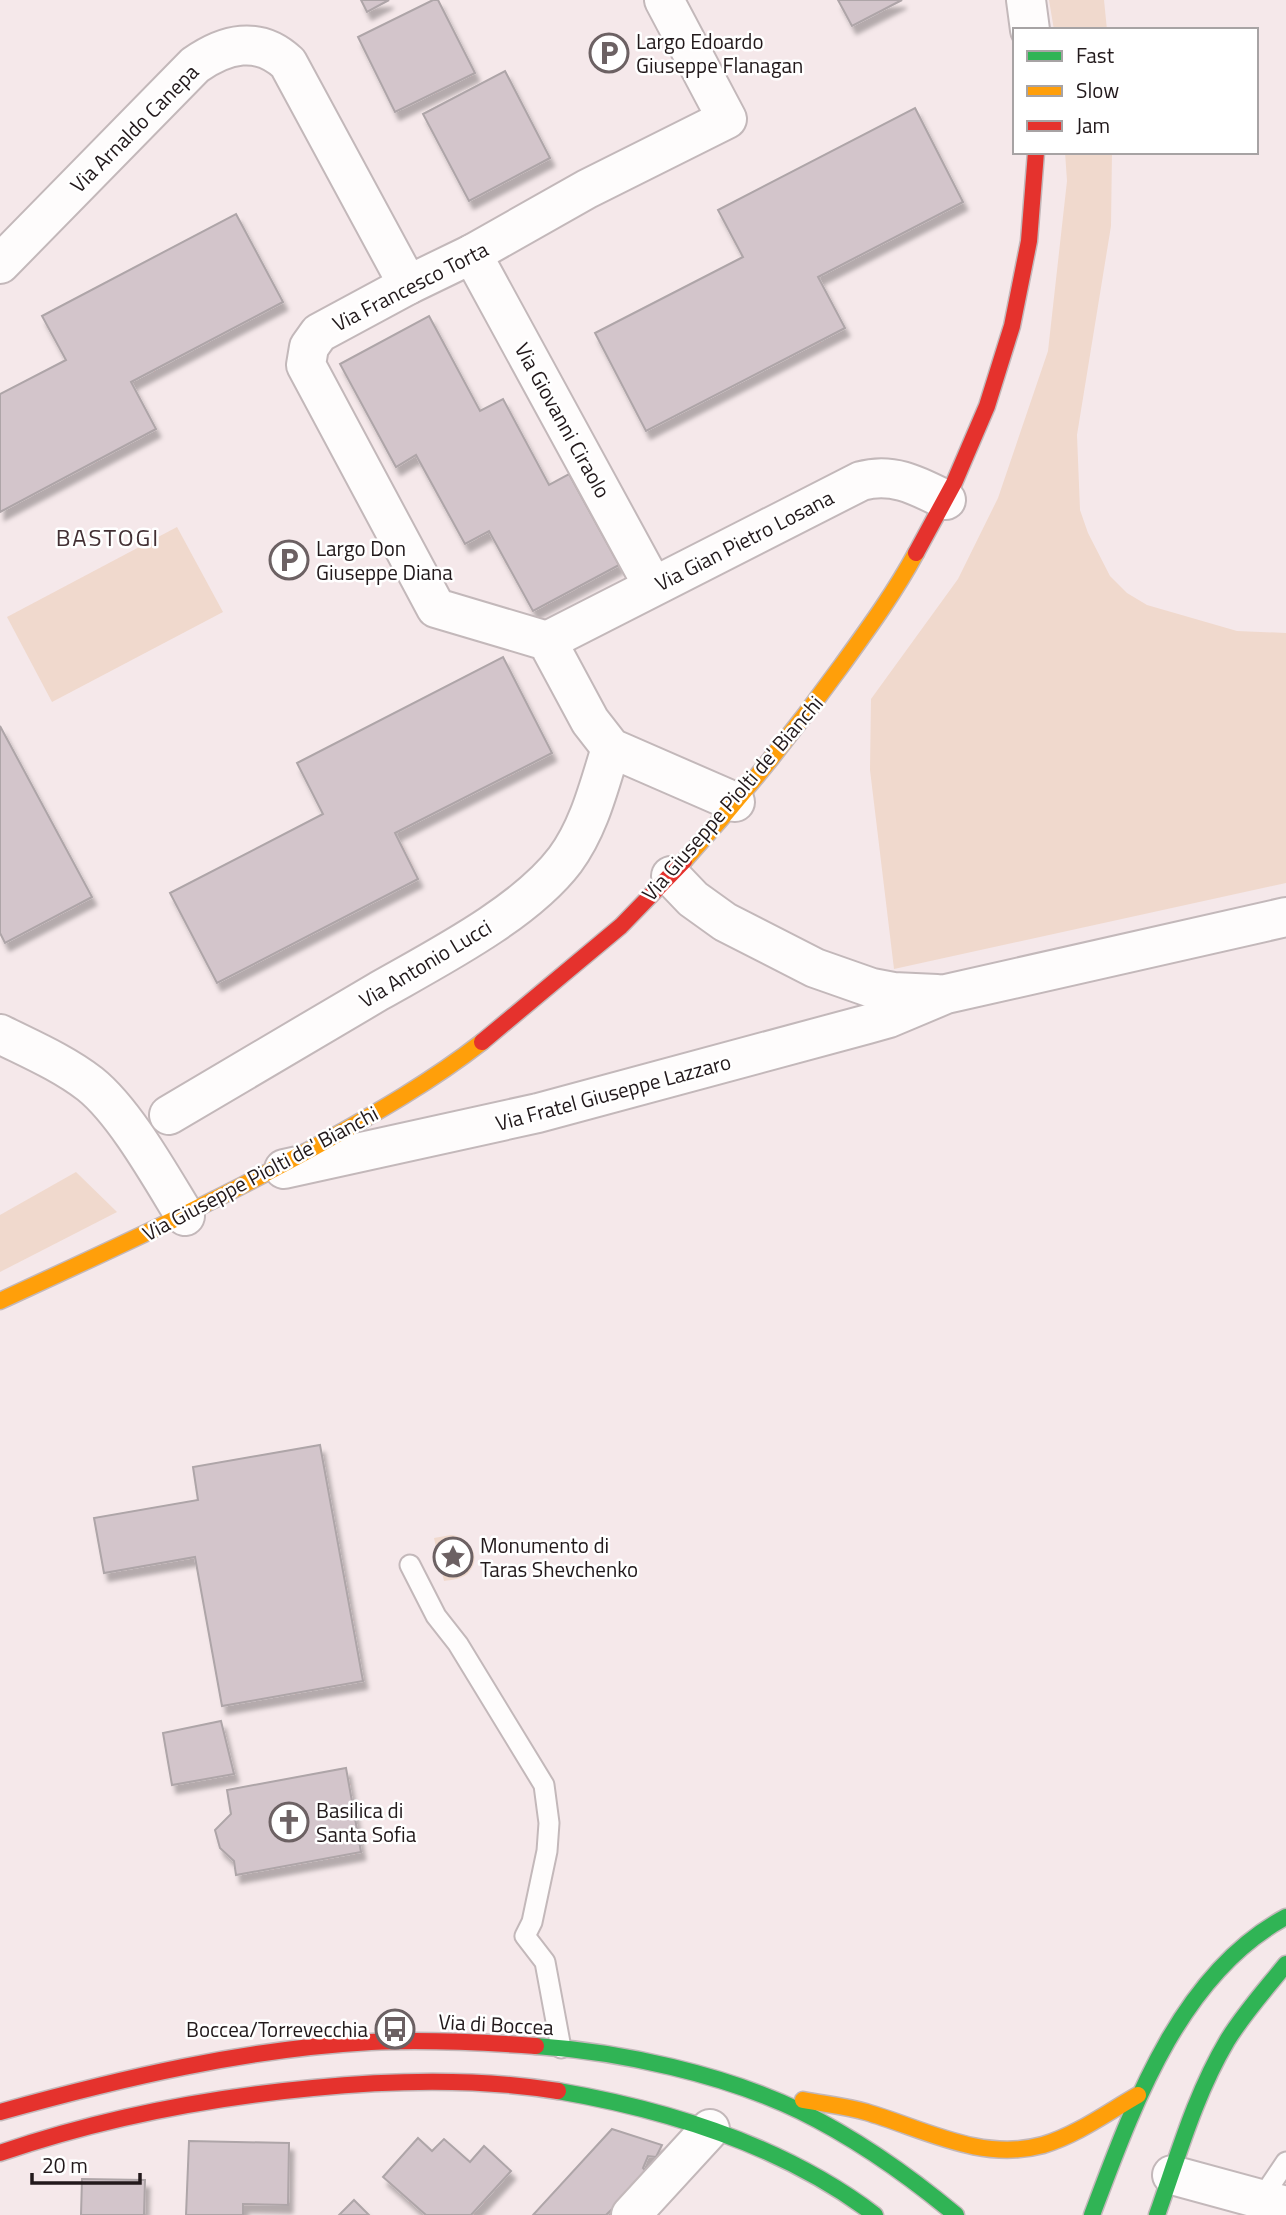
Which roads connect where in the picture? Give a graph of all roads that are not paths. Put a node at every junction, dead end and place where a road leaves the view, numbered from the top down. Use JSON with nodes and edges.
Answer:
{"nodes":[{"id":1,"x":664,"y":0,"type":"edge"},
{"id":2,"x":1026,"y":0,"type":"edge"},
{"id":3,"x":1030,"y":28,"type":"edge"},
{"id":4,"x":1036,"y":154,"type":"edge"},
{"id":5,"x":472,"y":254,"type":"junction"},
{"id":6,"x":0,"y":264,"type":"edge"},
{"id":7,"x":408,"y":285,"type":"junction"},
{"id":8,"x":946,"y":500,"type":"junction"},
{"id":9,"x":653,"y":586,"type":"junction"},
{"id":10,"x":547,"y":641,"type":"junction"},
{"id":11,"x":611,"y":748,"type":"junction"},
{"id":12,"x":735,"y":802,"type":"junction"},
{"id":13,"x":671,"y":876,"type":"junction"},
{"id":14,"x":1286,"y":917,"type":"edge"},
{"id":15,"x":946,"y":994,"type":"junction"},
{"id":16,"x":0,"y":1034,"type":"edge"},
{"id":17,"x":169,"y":1115,"type":"dead end"},
{"id":18,"x":275,"y":1171,"type":"junction"},
{"id":19,"x":185,"y":1216,"type":"junction"},
{"id":20,"x":0,"y":1301,"type":"edge"},
{"id":21,"x":410,"y":1565,"type":"dead end"},
{"id":22,"x":1286,"y":1916,"type":"edge"},
{"id":23,"x":1286,"y":1964,"type":"edge"},
{"id":24,"x":561,"y":2048,"type":"junction"},
{"id":25,"x":746,"y":2089,"type":"junction"},
{"id":26,"x":1138,"y":2095,"type":"junction"},
{"id":27,"x":0,"y":2112,"type":"edge"},
{"id":28,"x":710,"y":2129,"type":"junction"},
{"id":29,"x":0,"y":2153,"type":"edge"},
{"id":30,"x":1286,"y":2162,"type":"edge"},
{"id":31,"x":1172,"y":2175,"type":"junction"},
{"id":32,"x":1260,"y":2204,"type":"edge"},
{"id":33,"x":631,"y":2215,"type":"edge"},
{"id":34,"x":875,"y":2215,"type":"edge"},
{"id":35,"x":956,"y":2215,"type":"edge"},
{"id":36,"x":1092,"y":2215,"type":"edge"},
{"id":37,"x":1157,"y":2215,"type":"edge"},
{"id":38,"x":1165,"y":2215,"type":"edge"}],
"edges":[{"from":1,"to":5,"type":"street","name":"Via Francesco Torta"},
{"from":2,"to":3,"type":"street"},
{"from":4,"to":8,"type":"main road","name":"Via Giuseppe Piolti de' Bianchi"},
{"from":5,"to":7,"type":"street","name":"Via Francesco Torta"},
{"from":5,"to":9,"type":"street","name":"Via Giovanni Ciraolo"},
{"from":6,"to":7,"type":"street","name":"Via Arnaldo Canepa"},
{"from":7,"to":10,"type":"street","name":"Via Francesco Torta"},
{"from":8,"to":9,"type":"street","name":"Via Gian Pietro Losana"},
{"from":8,"to":12,"type":"main road","name":"Via Giuseppe Piolti de' Bianchi"},
{"from":9,"to":10,"type":"street","name":"Via Gian Pietro Losana"},
{"from":10,"to":11,"type":"street"},
{"from":11,"to":12,"type":"street"},
{"from":11,"to":17,"type":"street","name":"Via Antonio Lucci"},
{"from":12,"to":13,"type":"main road","name":"Via Giuseppe Piolti de' Bianchi"},
{"from":13,"to":15,"type":"street","name":"Via Fratel Giuseppe Lazzaro"},
{"from":13,"to":18,"type":"main road","name":"Via Giuseppe Piolti de' Bianchi"},
{"from":14,"to":15,"type":"street","name":"Via Fratel Giuseppe Lazzaro"},
{"from":15,"to":18,"type":"street","name":"Via Fratel Giuseppe Lazzaro"},
{"from":16,"to":19,"type":"street"},
{"from":18,"to":19,"type":"main road","name":"Via Giuseppe Piolti de' Bianchi"},
{"from":19,"to":20,"type":"main road","name":"Via Giuseppe Piolti de' Bianchi"},
{"from":21,"to":24,"type":"lane"},
{"from":22,"to":26,"type":"main road"},
{"from":23,"to":31,"type":"main road"},
{"from":24,"to":25,"type":"main road","name":"Via di Boccea"},
{"from":24,"to":27,"type":"main road","name":"Via di Boccea"},
{"from":25,"to":26,"type":"main road"},
{"from":25,"to":35,"type":"main road","name":"Via di Boccea"},
{"from":26,"to":36,"type":"main road"},
{"from":28,"to":29,"type":"main road"},
{"from":28,"to":33,"type":"street"},
{"from":28,"to":34,"type":"main road"},
{"from":30,"to":32,"type":"lane"},
{"from":31,"to":32,"type":"street"},
{"from":31,"to":37,"type":"main road"},
{"from":31,"to":38,"type":"main road"}]}
